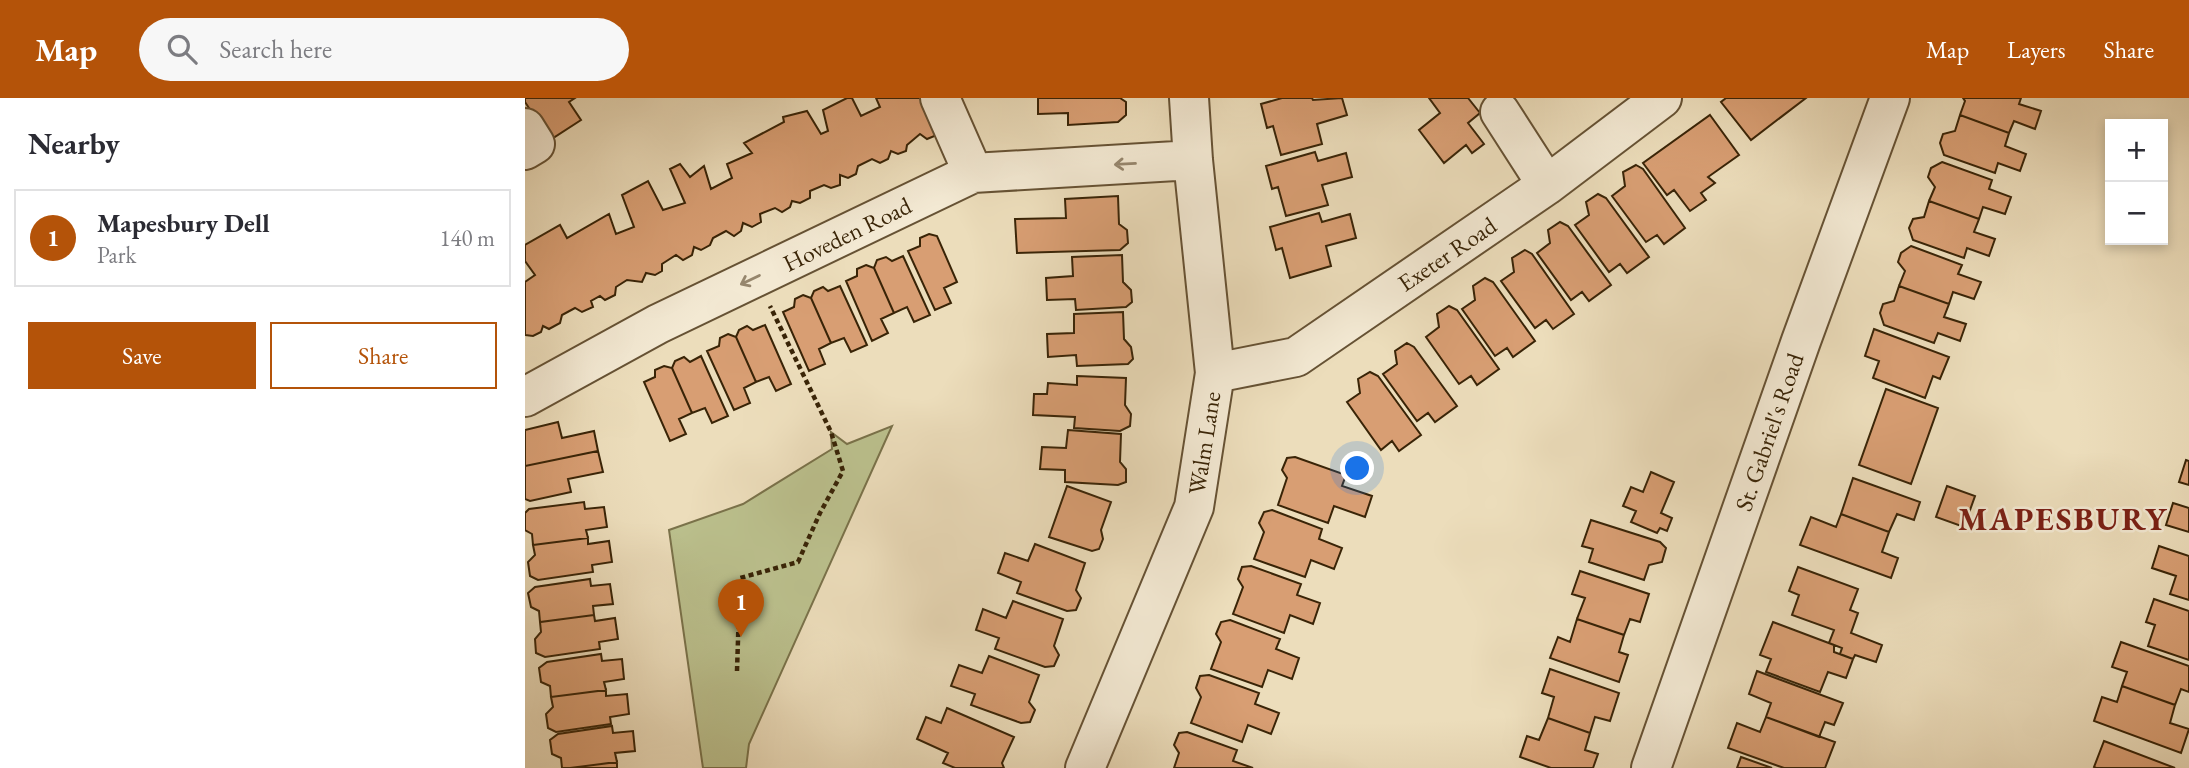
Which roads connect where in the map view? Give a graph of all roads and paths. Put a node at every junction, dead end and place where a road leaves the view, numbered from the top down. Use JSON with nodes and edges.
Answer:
{"nodes":[{"id":1,"x":940,"y":98,"type":"edge"},
{"id":2,"x":1189,"y":98,"type":"edge"},
{"id":3,"x":1662,"y":98,"type":"edge"},
{"id":4,"x":1890,"y":98,"type":"edge"},
{"id":5,"x":1500,"y":112,"type":"dead end"},
{"id":6,"x":525,"y":128,"type":"edge"},
{"id":7,"x":525,"y":150,"type":"edge"},
{"id":8,"x":1193,"y":160,"type":"junction"},
{"id":9,"x":973,"y":173,"type":"junction"},
{"id":10,"x":1547,"y":185,"type":"junction"},
{"id":11,"x":757,"y":276,"type":"junction"},
{"id":12,"x":1215,"y":373,"type":"junction"},
{"id":13,"x":525,"y":397,"type":"edge"},
{"id":14,"x":737,"y":671,"type":"dead end"},
{"id":15,"x":1085,"y":768,"type":"edge"},
{"id":16,"x":1651,"y":768,"type":"edge"}],
"edges":[{"from":1,"to":9,"type":"street"},
{"from":2,"to":8,"type":"street","name":"Walm Lane"},
{"from":3,"to":10,"type":"street","name":"Exeter Road"},
{"from":4,"to":16,"type":"street","name":"St. Gabriel's Road"},
{"from":5,"to":10,"type":"street"},
{"from":6,"to":7,"type":"street"},
{"from":8,"to":9,"type":"street","name":"Hoveden Road","one_way":true},
{"from":8,"to":12,"type":"street","name":"Walm Lane"},
{"from":9,"to":11,"type":"street","name":"Hoveden Road"},
{"from":10,"to":12,"type":"street","name":"Exeter Road"},
{"from":11,"to":13,"type":"street","name":"Hoveden Road","one_way":true},
{"from":11,"to":14,"type":"path"},
{"from":12,"to":15,"type":"street","name":"Walm Lane"}]}
